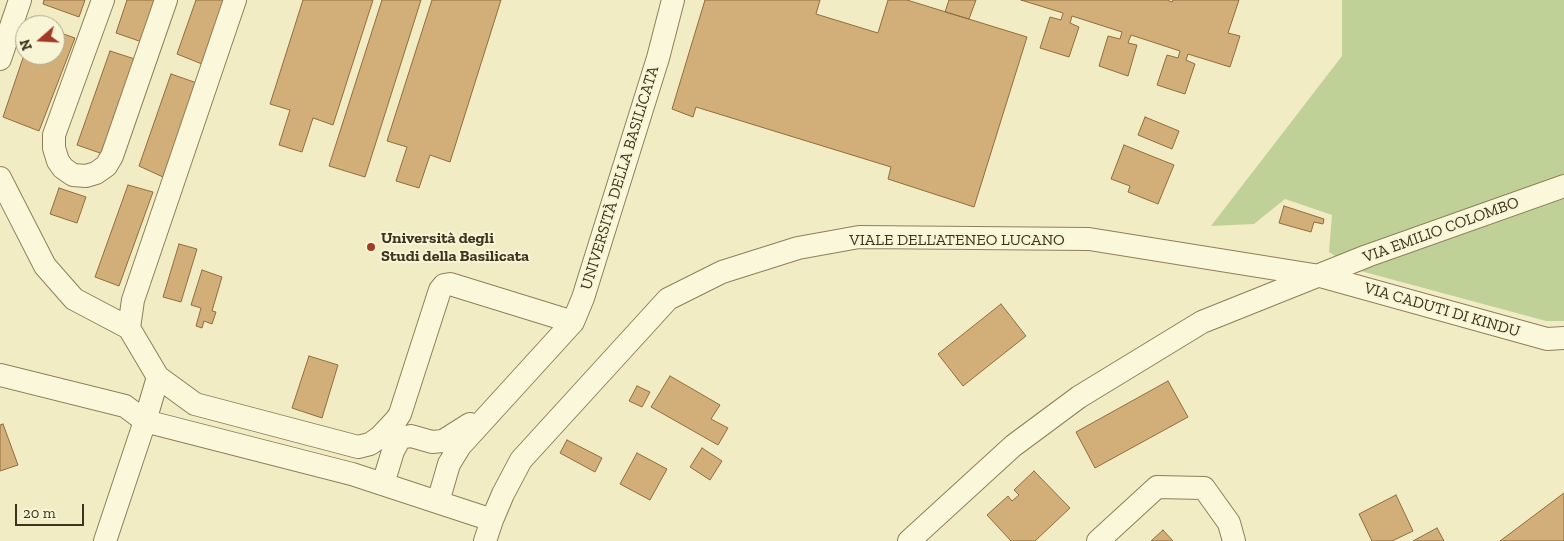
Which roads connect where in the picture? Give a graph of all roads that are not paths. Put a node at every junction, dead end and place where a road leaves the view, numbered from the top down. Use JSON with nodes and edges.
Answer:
{"nodes":[{"id":1,"x":20,"y":0,"type":"edge"},
{"id":2,"x":103,"y":0,"type":"edge"},
{"id":3,"x":166,"y":0,"type":"edge"},
{"id":4,"x":235,"y":0,"type":"edge"},
{"id":5,"x":660,"y":0,"type":"edge"},
{"id":6,"x":673,"y":0,"type":"edge"},
{"id":7,"x":658,"y":58,"type":"junction"},
{"id":8,"x":0,"y":60,"type":"edge"},
{"id":9,"x":0,"y":178,"type":"edge"},
{"id":10,"x":1564,"y":186,"type":"edge"},
{"id":11,"x":1320,"y":276,"type":"junction"},
{"id":12,"x":573,"y":322,"type":"junction"},
{"id":13,"x":129,"y":328,"type":"junction"},
{"id":14,"x":1564,"y":338,"type":"edge"},
{"id":15,"x":0,"y":375,"type":"edge"},
{"id":16,"x":158,"y":377,"type":"junction"},
{"id":17,"x":492,"y":409,"type":"junction"},
{"id":18,"x":145,"y":421,"type":"junction"},
{"id":19,"x":383,"y":484,"type":"junction"},
{"id":20,"x":438,"y":502,"type":"junction"},
{"id":21,"x":492,"y":520,"type":"junction"},
{"id":22,"x":105,"y":541,"type":"edge"},
{"id":23,"x":485,"y":541,"type":"edge"},
{"id":24,"x":909,"y":541,"type":"edge"},
{"id":25,"x":1098,"y":541,"type":"edge"},
{"id":26,"x":1234,"y":541,"type":"edge"}],
"edges":[{"from":1,"to":8,"type":"street"},
{"from":2,"to":3,"type":"street"},
{"from":4,"to":13,"type":"street"},
{"from":5,"to":7,"type":"street","name":"UNIVERSITÀ DELLA BASILICATA"},
{"from":6,"to":7,"type":"street","name":"UNIVERSITÀ DELLA BASILICATA"},
{"from":7,"to":12,"type":"street","name":"UNIVERSITÀ DELLA BASILICATA"},
{"from":9,"to":13,"type":"street"},
{"from":10,"to":11,"type":"street","name":"VIA EMILIO COLOMBO"},
{"from":11,"to":14,"type":"street","name":"VIA CADUTI DI KINDU"},
{"from":11,"to":21,"type":"street","name":"VIALE DELL'ATENEO LUCANO"},
{"from":11,"to":24,"type":"street","name":"VIA EMILIO COLOMBO"},
{"from":12,"to":16,"type":"street"},
{"from":12,"to":17,"type":"street"},
{"from":13,"to":16,"type":"street"},
{"from":15,"to":18,"type":"street"},
{"from":16,"to":18,"type":"street"},
{"from":17,"to":19,"type":"street"},
{"from":17,"to":20,"type":"street"},
{"from":18,"to":19,"type":"street"},
{"from":18,"to":22,"type":"street"},
{"from":19,"to":20,"type":"street"},
{"from":20,"to":21,"type":"street"},
{"from":21,"to":23,"type":"street","name":"VIALE DELL'ATENEO LUCANO"},
{"from":25,"to":26,"type":"street"}]}
